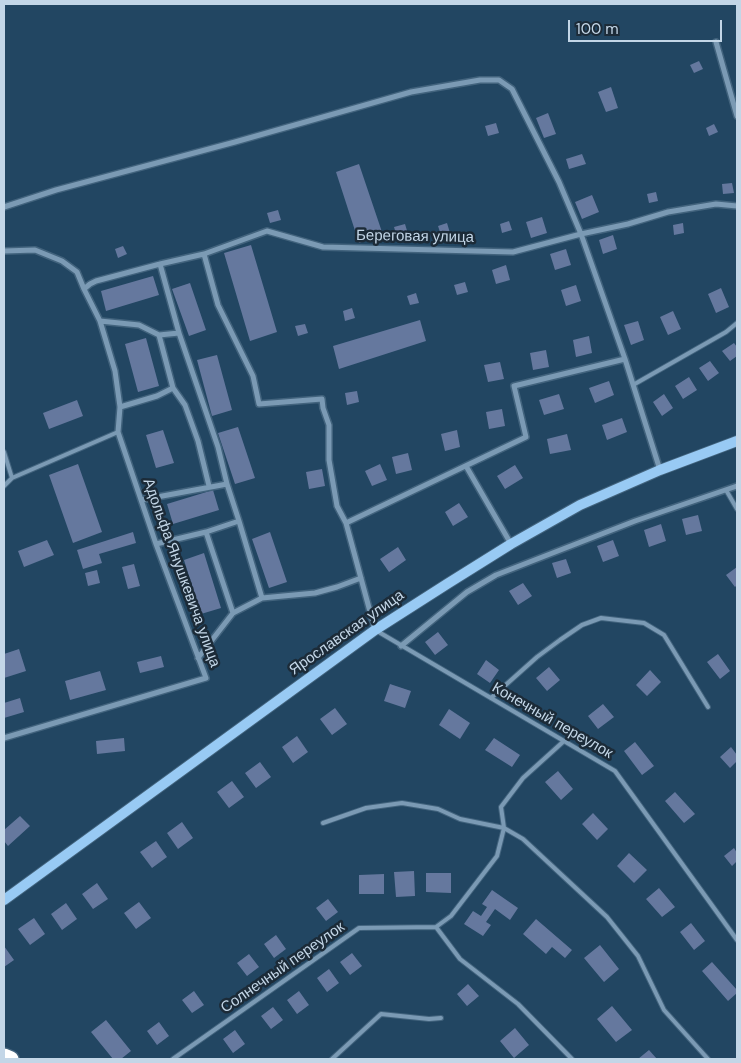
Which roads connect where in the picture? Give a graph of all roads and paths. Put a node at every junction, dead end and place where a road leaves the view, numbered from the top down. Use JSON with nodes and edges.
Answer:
{"nodes":[{"id":1,"x":716,"y":42,"type":"dead end"},
{"id":2,"x":737,"y":116,"type":"edge"},
{"id":3,"x":737,"y":206,"type":"edge"},
{"id":4,"x":4,"y":207,"type":"edge"},
{"id":5,"x":581,"y":234,"type":"junction"},
{"id":6,"x":4,"y":251,"type":"edge"},
{"id":7,"x":204,"y":254,"type":"junction"},
{"id":8,"x":160,"y":264,"type":"junction"},
{"id":9,"x":84,"y":289,"type":"junction"},
{"id":10,"x":100,"y":321,"type":"junction"},
{"id":11,"x":737,"y":323,"type":"edge"},
{"id":12,"x":179,"y":333,"type":"junction"},
{"id":13,"x":159,"y":335,"type":"junction"},
{"id":14,"x":625,"y":359,"type":"junction"},
{"id":15,"x":633,"y":385,"type":"junction"},
{"id":16,"x":173,"y":388,"type":"junction"},
{"id":17,"x":120,"y":407,"type":"junction"},
{"id":18,"x":118,"y":432,"type":"junction"},
{"id":19,"x":737,"y":442,"type":"edge"},
{"id":20,"x":4,"y":452,"type":"edge"},
{"id":21,"x":466,"y":466,"type":"junction"},
{"id":22,"x":660,"y":470,"type":"junction"},
{"id":23,"x":12,"y":478,"type":"junction"},
{"id":24,"x":227,"y":484,"type":"junction"},
{"id":25,"x":4,"y":486,"type":"edge"},
{"id":26,"x":209,"y":486,"type":"junction"},
{"id":27,"x":737,"y":486,"type":"edge"},
{"id":28,"x":726,"y":490,"type":"junction"},
{"id":29,"x":141,"y":500,"type":"junction"},
{"id":30,"x":737,"y":509,"type":"edge"},
{"id":31,"x":239,"y":521,"type":"junction"},
{"id":32,"x":346,"y":523,"type":"junction"},
{"id":33,"x":206,"y":532,"type":"junction"},
{"id":34,"x":156,"y":544,"type":"junction"},
{"id":35,"x":511,"y":544,"type":"junction"},
{"id":36,"x":361,"y":578,"type":"junction"},
{"id":37,"x":262,"y":598,"type":"junction"},
{"id":38,"x":233,"y":613,"type":"junction"},
{"id":39,"x":375,"y":630,"type":"junction"},
{"id":40,"x":401,"y":646,"type":"junction"},
{"id":41,"x":198,"y":658,"type":"junction"},
{"id":42,"x":490,"y":698,"type":"junction"},
{"id":43,"x":708,"y":707,"type":"dead end"},
{"id":44,"x":4,"y":738,"type":"edge"},
{"id":45,"x":564,"y":741,"type":"junction"},
{"id":46,"x":323,"y":823,"type":"dead end"},
{"id":47,"x":504,"y":828,"type":"junction"},
{"id":48,"x":4,"y":900,"type":"edge"},
{"id":49,"x":436,"y":927,"type":"junction"},
{"id":50,"x":737,"y":940,"type":"edge"},
{"id":51,"x":441,"y":1018,"type":"dead end"},
{"id":52,"x":4,"y":1056,"type":"edge"},
{"id":53,"x":11,"y":1059,"type":"edge"},
{"id":54,"x":173,"y":1059,"type":"edge"},
{"id":55,"x":332,"y":1059,"type":"edge"},
{"id":56,"x":572,"y":1059,"type":"edge"},
{"id":57,"x":708,"y":1059,"type":"edge"}],
"edges":[{"from":1,"to":2,"type":"street"},
{"from":3,"to":5,"type":"street","name":"Береговая улица"},
{"from":4,"to":5,"type":"street"},
{"from":5,"to":7,"type":"street","name":"Береговая улица"},
{"from":5,"to":14,"type":"street"},
{"from":6,"to":9,"type":"street"},
{"from":7,"to":8,"type":"street","name":"Береговая улица"},
{"from":7,"to":32,"type":"street"},
{"from":8,"to":9,"type":"street","name":"Береговая улица"},
{"from":8,"to":12,"type":"street"},
{"from":9,"to":10,"type":"street","name":"Адольфа Янушкевича улица"},
{"from":10,"to":13,"type":"street"},
{"from":10,"to":17,"type":"street","name":"Адольфа Янушкевича улица"},
{"from":11,"to":15,"type":"lane"},
{"from":12,"to":13,"type":"street"},
{"from":12,"to":24,"type":"street"},
{"from":13,"to":16,"type":"street"},
{"from":14,"to":15,"type":"street"},
{"from":14,"to":21,"type":"street"},
{"from":15,"to":22,"type":"street"},
{"from":16,"to":17,"type":"street"},
{"from":16,"to":26,"type":"street"},
{"from":17,"to":18,"type":"street","name":"Адольфа Янушкевича улица"},
{"from":18,"to":23,"type":"lane"},
{"from":18,"to":29,"type":"street","name":"Адольфа Янушкевича улица"},
{"from":19,"to":22,"type":"main road","name":"Ярославская улица"},
{"from":20,"to":23,"type":"lane"},
{"from":21,"to":32,"type":"street"},
{"from":21,"to":35,"type":"street"},
{"from":22,"to":35,"type":"main road","name":"Ярославская улица"},
{"from":23,"to":25,"type":"lane"},
{"from":24,"to":26,"type":"street"},
{"from":24,"to":31,"type":"street"},
{"from":26,"to":29,"type":"street"},
{"from":27,"to":28,"type":"street"},
{"from":28,"to":30,"type":"lane"},
{"from":28,"to":40,"type":"street"},
{"from":29,"to":34,"type":"street","name":"Адольфа Янушкевича улица"},
{"from":31,"to":33,"type":"street"},
{"from":31,"to":37,"type":"street"},
{"from":32,"to":36,"type":"street"},
{"from":33,"to":34,"type":"street"},
{"from":33,"to":38,"type":"street"},
{"from":34,"to":41,"type":"street","name":"Адольфа Янушкевича улица"},
{"from":35,"to":39,"type":"main road","name":"Ярославская улица"},
{"from":36,"to":37,"type":"street"},
{"from":36,"to":39,"type":"street"},
{"from":37,"to":38,"type":"street"},
{"from":38,"to":41,"type":"street"},
{"from":39,"to":40,"type":"lane","name":"Конечный переулок"},
{"from":39,"to":48,"type":"main road","name":"Ярославская улица"},
{"from":40,"to":42,"type":"lane","name":"Конечный переулок"},
{"from":41,"to":44,"type":"street","name":"Адольфа Янушкевича улица"},
{"from":42,"to":43,"type":"lane"},
{"from":42,"to":45,"type":"lane","name":"Конечный переулок"},
{"from":45,"to":47,"type":"lane"},
{"from":45,"to":50,"type":"lane","name":"Конечный переулок"},
{"from":46,"to":47,"type":"lane"},
{"from":47,"to":49,"type":"lane"},
{"from":47,"to":57,"type":"lane"},
{"from":49,"to":54,"type":"lane","name":"Солнечный переулок"},
{"from":49,"to":56,"type":"lane"},
{"from":51,"to":55,"type":"lane"},
{"from":52,"to":53,"type":"highway"}]}
